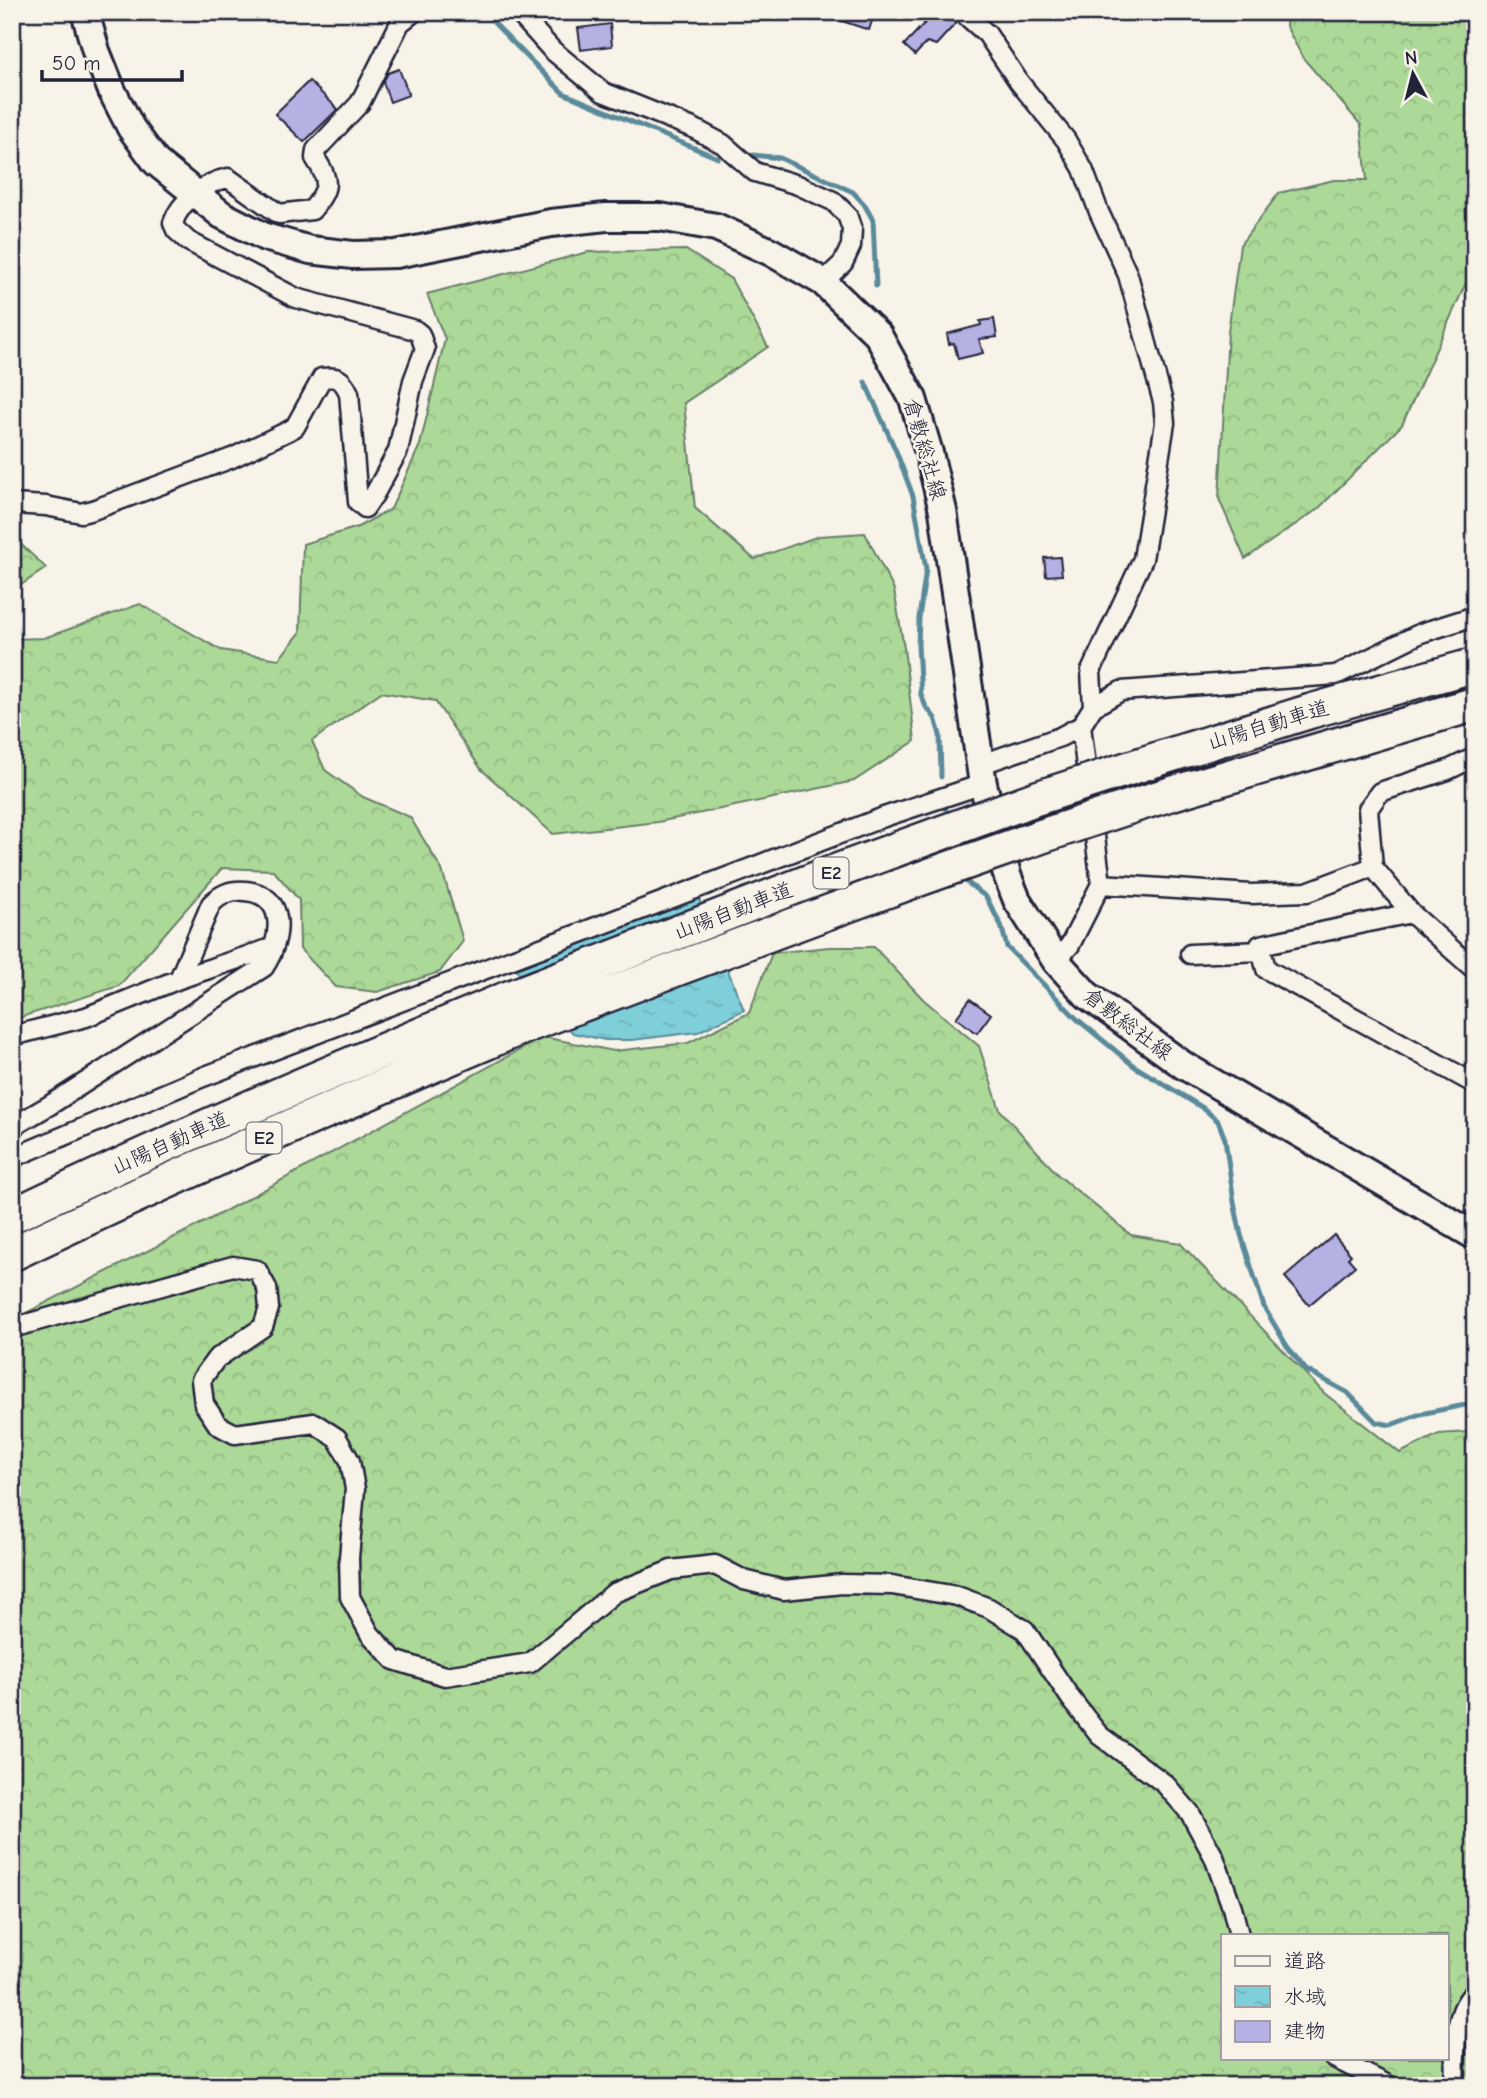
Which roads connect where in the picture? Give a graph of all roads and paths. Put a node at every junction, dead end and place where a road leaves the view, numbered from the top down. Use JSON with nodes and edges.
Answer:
{"nodes":[{"id":1,"x":85,"y":12,"type":"edge"},
{"id":2,"x":414,"y":12,"type":"edge"},
{"id":3,"x":518,"y":12,"type":"edge"},
{"id":4,"x":962,"y":12,"type":"edge"},
{"id":5,"x":194,"y":194,"type":"junction"},
{"id":6,"x":823,"y":282,"type":"junction"},
{"id":7,"x":12,"y":505,"type":"edge"},
{"id":8,"x":1475,"y":616,"type":"edge"},
{"id":9,"x":1475,"y":654,"type":"edge"},
{"id":10,"x":1475,"y":665,"type":"edge"},
{"id":11,"x":1475,"y":704,"type":"edge"},
{"id":12,"x":1093,"y":707,"type":"junction"},
{"id":13,"x":1311,"y":711,"type":"junction"},
{"id":14,"x":1475,"y":719,"type":"edge"},
{"id":15,"x":1081,"y":726,"type":"junction"},
{"id":16,"x":1320,"y":749,"type":"junction"},
{"id":17,"x":1475,"y":757,"type":"edge"},
{"id":18,"x":981,"y":775,"type":"junction"},
{"id":19,"x":1373,"y":867,"type":"junction"},
{"id":20,"x":1101,"y":884,"type":"junction"},
{"id":21,"x":1411,"y":913,"type":"junction"},
{"id":22,"x":1262,"y":951,"type":"junction"},
{"id":23,"x":1189,"y":954,"type":"dead end"},
{"id":24,"x":271,"y":955,"type":"junction"},
{"id":25,"x":1056,"y":961,"type":"junction"},
{"id":26,"x":1475,"y":970,"type":"edge"},
{"id":27,"x":178,"y":979,"type":"junction"},
{"id":28,"x":512,"y":1014,"type":"junction"},
{"id":29,"x":12,"y":1035,"type":"edge"},
{"id":30,"x":1475,"y":1084,"type":"edge"},
{"id":31,"x":12,"y":1127,"type":"edge"},
{"id":32,"x":12,"y":1158,"type":"edge"},
{"id":33,"x":12,"y":1216,"type":"edge"},
{"id":34,"x":1475,"y":1236,"type":"edge"},
{"id":35,"x":12,"y":1254,"type":"edge"},
{"id":36,"x":12,"y":1328,"type":"edge"},
{"id":37,"x":1239,"y":1934,"type":"edge"},
{"id":38,"x":1475,"y":1992,"type":"edge"},
{"id":39,"x":1338,"y":2060,"type":"edge"},
{"id":40,"x":1391,"y":2086,"type":"edge"},
{"id":41,"x":1454,"y":2086,"type":"edge"}],
"edges":[{"from":1,"to":5,"type":"main road","name":"倉敷総社線"},
{"from":2,"to":5,"type":"street"},
{"from":3,"to":6,"type":"street"},
{"from":4,"to":12,"type":"street"},
{"from":5,"to":6,"type":"main road","name":"倉敷総社線"},
{"from":5,"to":7,"type":"street"},
{"from":6,"to":18,"type":"main road","name":"倉敷総社線"},
{"from":8,"to":12,"type":"street"},
{"from":9,"to":13,"type":"highway"},
{"from":10,"to":13,"type":"highway","name":"山陽自動車道","number":"E2"},
{"from":11,"to":16,"type":"highway","name":"山陽自動車道","number":"E2"},
{"from":12,"to":15,"type":"street"},
{"from":13,"to":28,"type":"highway","name":"山陽自動車道","number":"E2","bridge":true},
{"from":14,"to":16,"type":"highway"},
{"from":15,"to":18,"type":"street"},
{"from":15,"to":20,"type":"street"},
{"from":16,"to":28,"type":"highway","name":"山陽自動車道","number":"E2","bridge":true},
{"from":17,"to":19,"type":"street"},
{"from":18,"to":25,"type":"main road","name":"倉敷総社線"},
{"from":18,"to":32,"type":"street"},
{"from":19,"to":20,"type":"street"},
{"from":19,"to":21,"type":"street"},
{"from":20,"to":25,"type":"street"},
{"from":21,"to":22,"type":"street"},
{"from":21,"to":26,"type":"street"},
{"from":22,"to":23,"type":"street"},
{"from":22,"to":30,"type":"street"},
{"from":24,"to":27,"type":"street"},
{"from":24,"to":27,"type":"street"},
{"from":24,"to":31,"type":"street"},
{"from":25,"to":34,"type":"main road","name":"倉敷総社線"},
{"from":27,"to":29,"type":"street"},
{"from":28,"to":33,"type":"highway","name":"山陽自動車道","number":"E2"},
{"from":28,"to":35,"type":"highway","name":"山陽自動車道","number":"E2"},
{"from":36,"to":37,"type":"street"},
{"from":38,"to":41,"type":"street"},
{"from":39,"to":40,"type":"street"}]}
